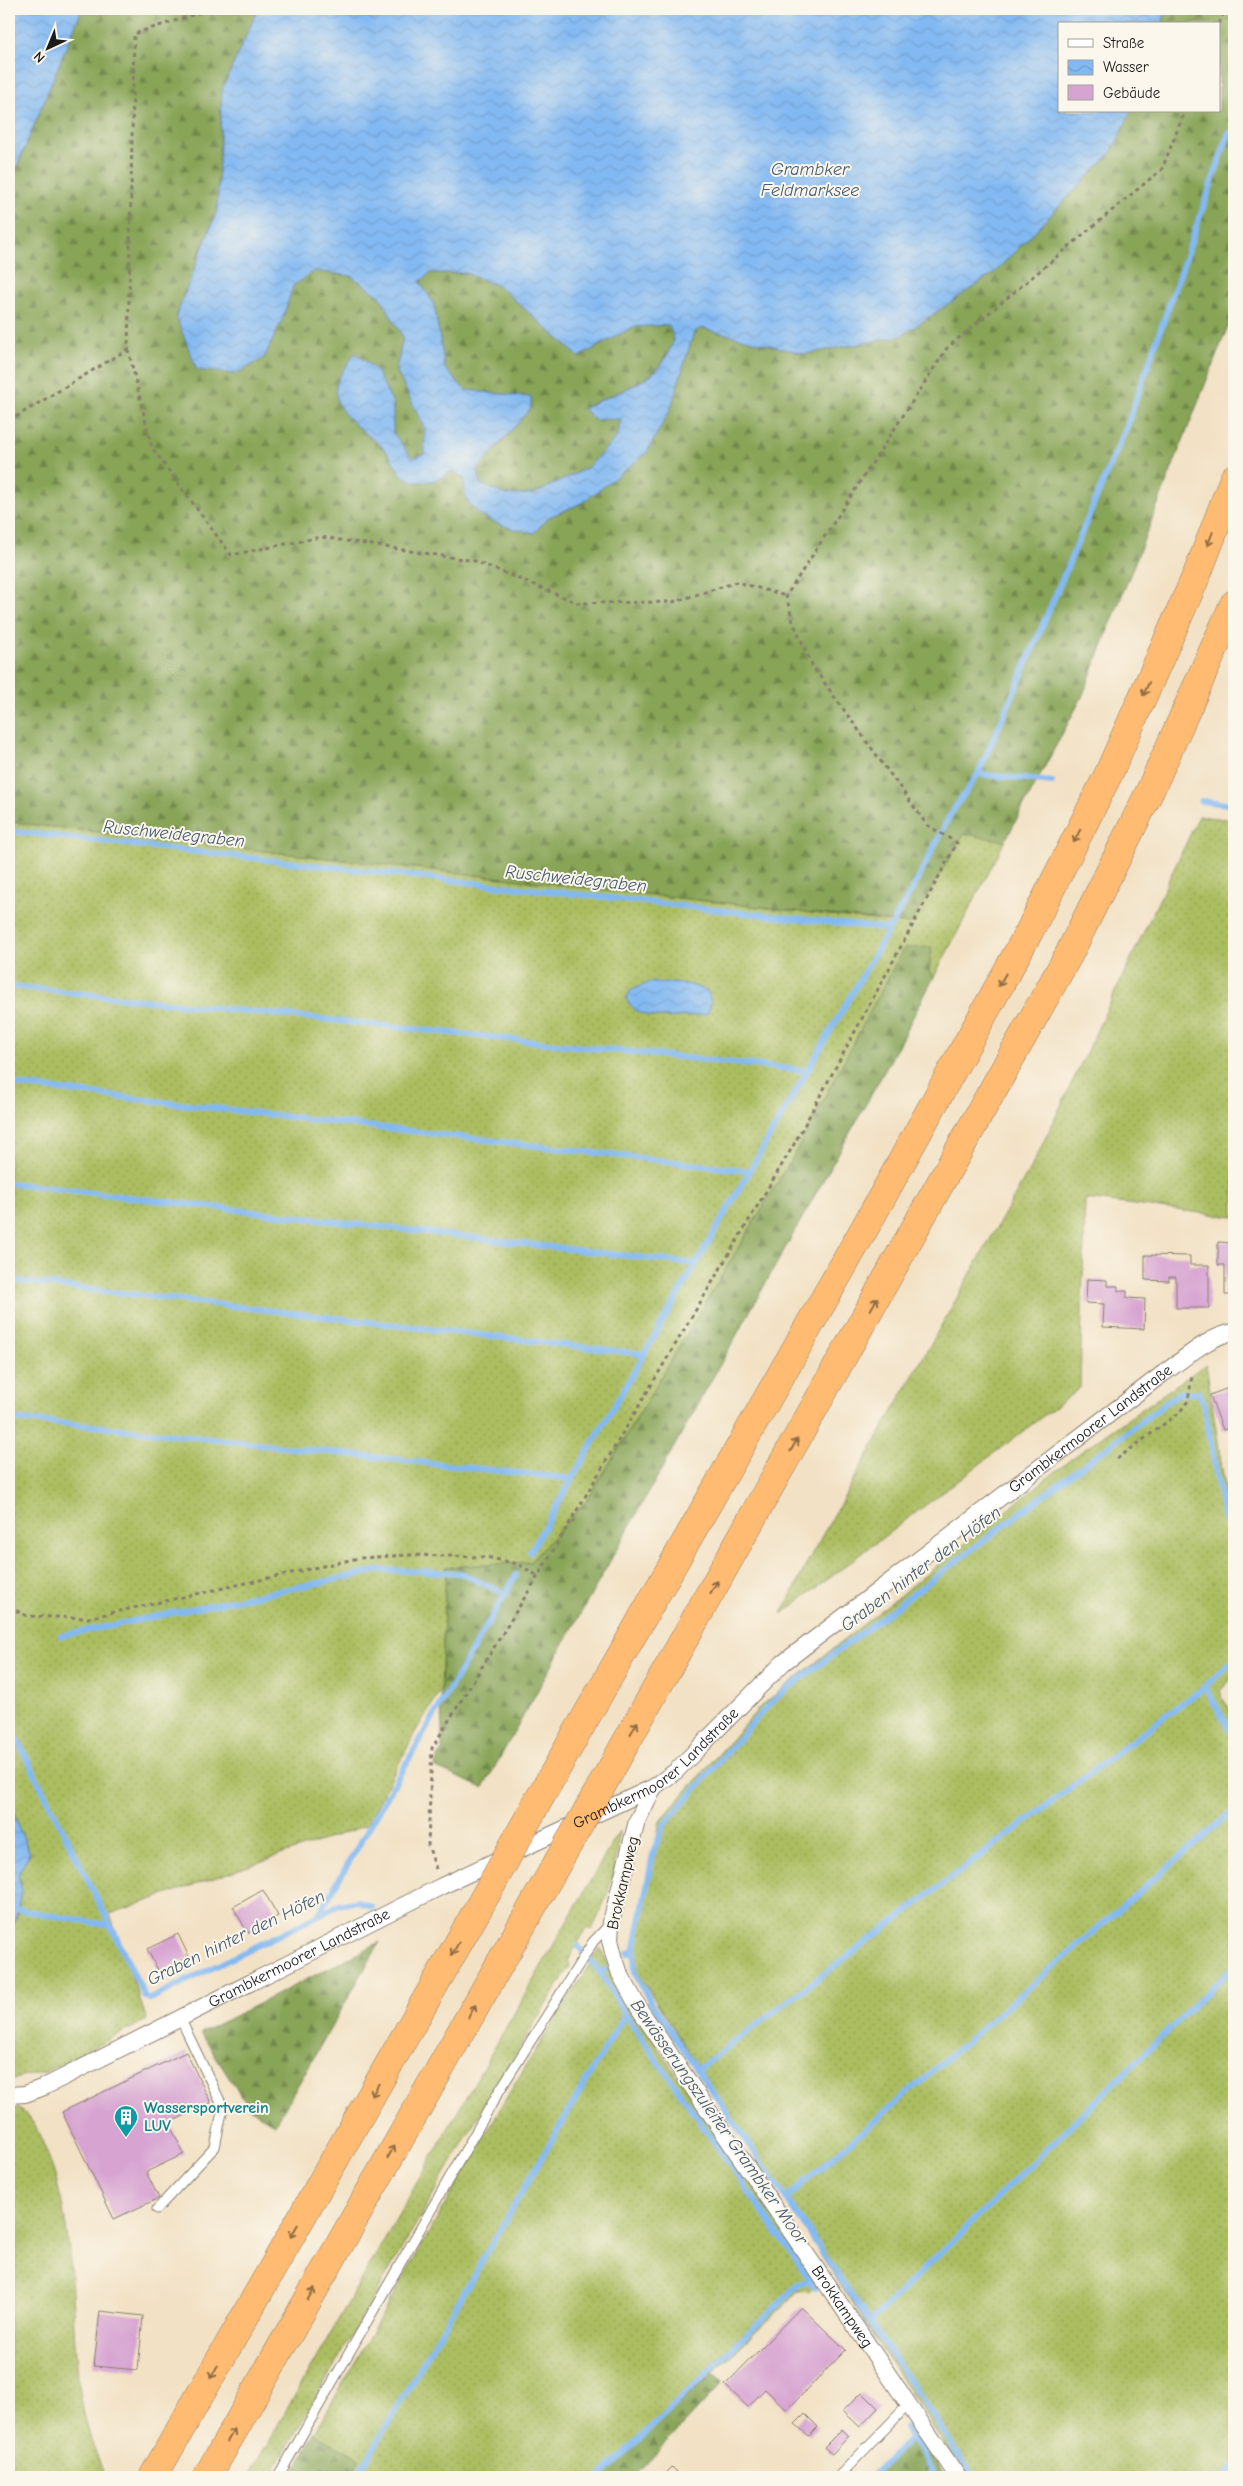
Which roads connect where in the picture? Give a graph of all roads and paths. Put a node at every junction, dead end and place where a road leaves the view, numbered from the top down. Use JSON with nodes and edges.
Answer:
{"nodes":[{"id":1,"x":211,"y":9,"type":"edge"},
{"id":2,"x":1225,"y":9,"type":"edge"},
{"id":3,"x":1220,"y":22,"type":"edge"},
{"id":4,"x":1185,"y":112,"type":"edge"},
{"id":5,"x":128,"y":349,"type":"junction"},
{"id":6,"x":9,"y":420,"type":"edge"},
{"id":7,"x":1234,"y":478,"type":"edge"},
{"id":8,"x":786,"y":596,"type":"junction"},
{"id":9,"x":1234,"y":604,"type":"edge"},
{"id":10,"x":1234,"y":1332,"type":"edge"},
{"id":11,"x":1190,"y":1388,"type":"dead end"},
{"id":12,"x":1116,"y":1459,"type":"dead end"},
{"id":13,"x":538,"y":1576,"type":"junction"},
{"id":14,"x":9,"y":1607,"type":"edge"},
{"id":15,"x":654,"y":1787,"type":"junction"},
{"id":16,"x":442,"y":1886,"type":"junction"},
{"id":17,"x":611,"y":1922,"type":"junction"},
{"id":18,"x":180,"y":2018,"type":"junction"},
{"id":19,"x":9,"y":2095,"type":"edge"},
{"id":20,"x":157,"y":2209,"type":"dead end"},
{"id":21,"x":908,"y":2405,"type":"junction"},
{"id":22,"x":154,"y":2477,"type":"edge"},
{"id":23,"x":207,"y":2477,"type":"edge"},
{"id":24,"x":278,"y":2477,"type":"edge"},
{"id":25,"x":838,"y":2477,"type":"edge"},
{"id":26,"x":958,"y":2477,"type":"edge"}],
"edges":[{"from":1,"to":5,"type":"path"},
{"from":2,"to":3,"type":"path"},
{"from":4,"to":8,"type":"path"},
{"from":5,"to":6,"type":"path"},
{"from":5,"to":8,"type":"path"},
{"from":7,"to":22,"type":"highway","one_way":true,"bridge":true},
{"from":8,"to":13,"type":"path"},
{"from":23,"to":9,"type":"highway","one_way":true,"bridge":true},
{"from":10,"to":15,"type":"street","name":"Grambkermoorer Landstraße"},
{"from":11,"to":12,"type":"path"},
{"from":13,"to":14,"type":"path"},
{"from":13,"to":16,"type":"path"},
{"from":15,"to":16,"type":"street","name":"Grambkermoorer Landstraße"},
{"from":15,"to":17,"type":"street","name":"Brokkampweg"},
{"from":16,"to":18,"type":"street","name":"Grambkermoorer Landstraße"},
{"from":17,"to":21,"type":"street","name":"Brokkampweg"},
{"from":17,"to":24,"type":"lane"},
{"from":18,"to":19,"type":"street","name":"Grambkermoorer Landstraße"},
{"from":18,"to":20,"type":"lane"},
{"from":21,"to":25,"type":"lane"},
{"from":21,"to":26,"type":"street","name":"Brokkampweg"}]}
